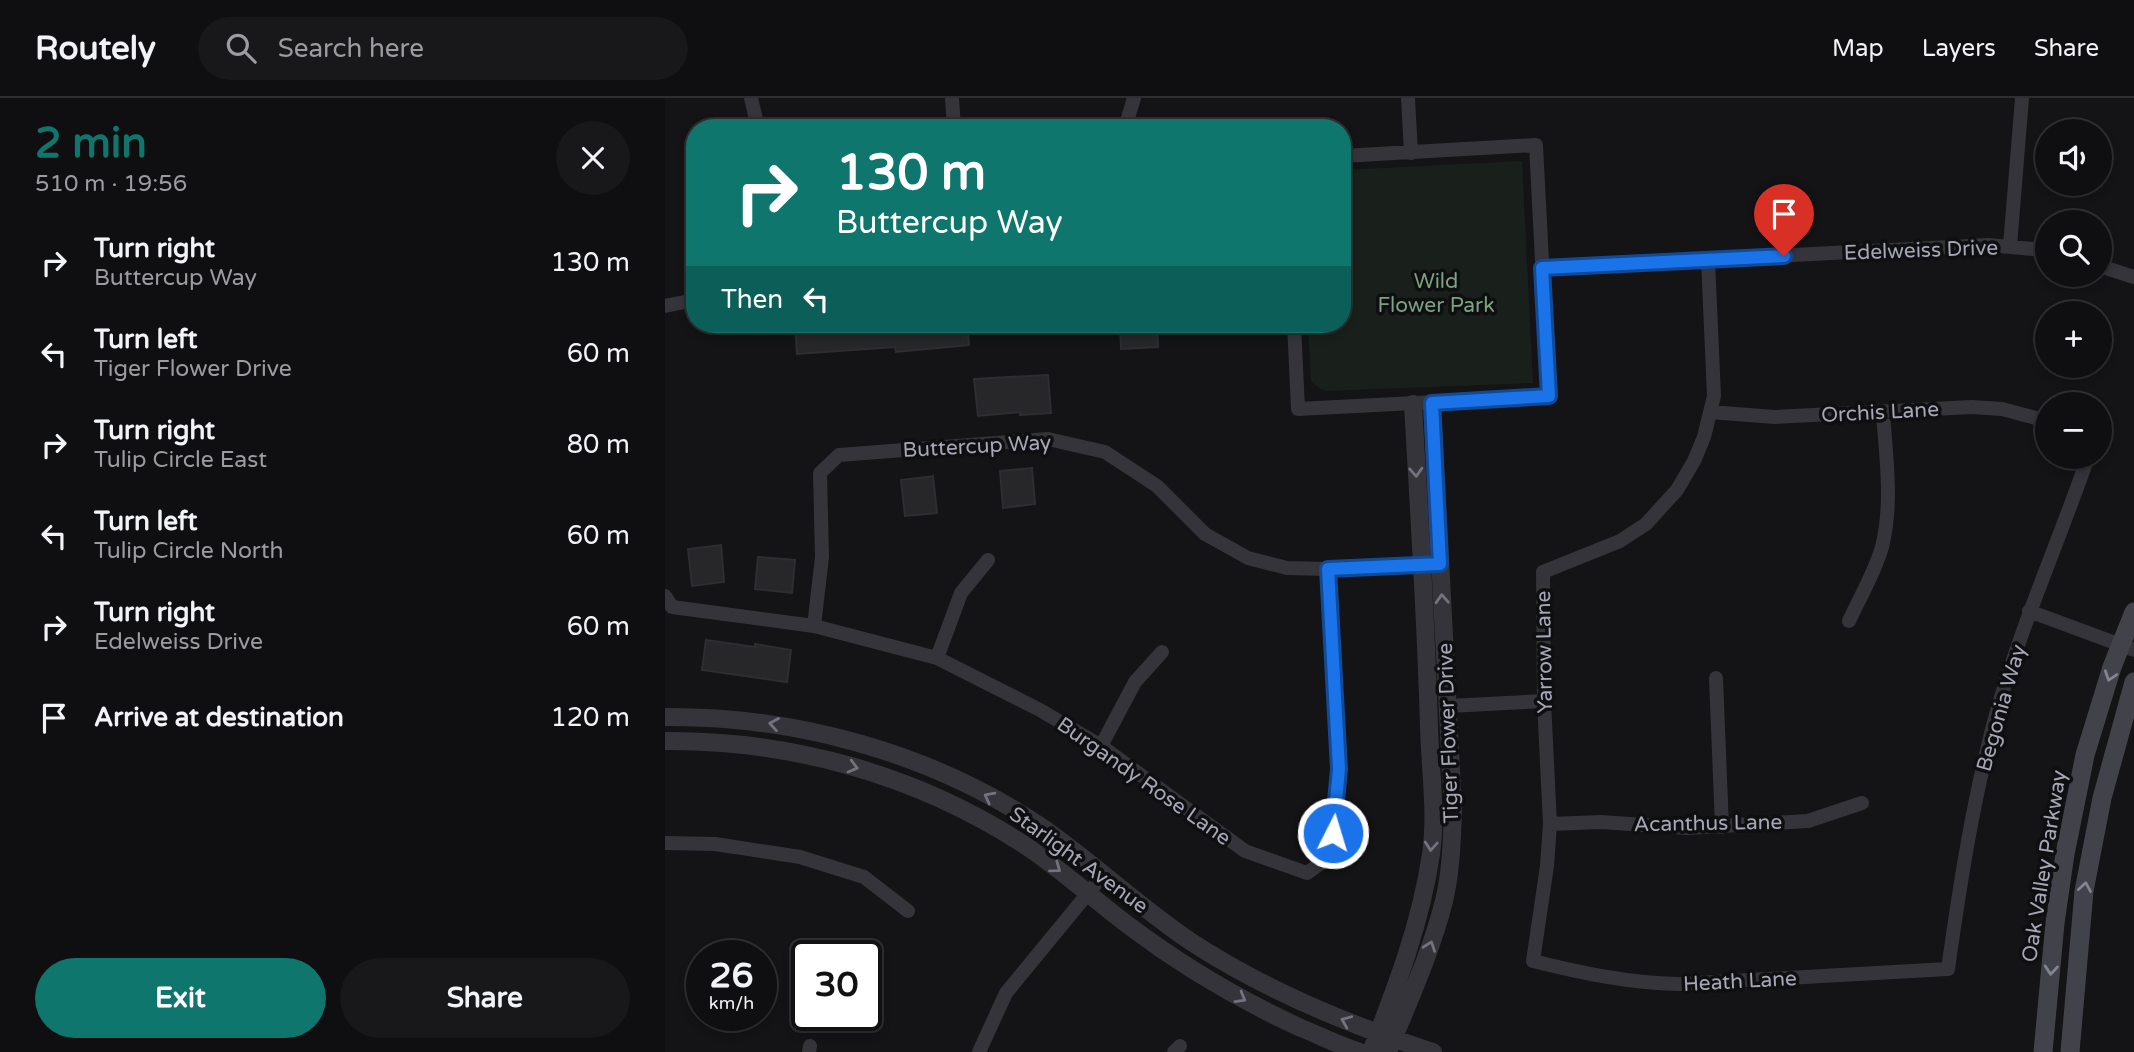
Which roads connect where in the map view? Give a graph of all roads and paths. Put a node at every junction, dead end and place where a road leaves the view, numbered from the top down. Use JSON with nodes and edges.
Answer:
{"nodes":[{"id":1,"x":751,"y":98,"type":"edge"},
{"id":2,"x":952,"y":98,"type":"edge"},
{"id":3,"x":1134,"y":98,"type":"edge"},
{"id":4,"x":1408,"y":98,"type":"edge"},
{"id":5,"x":2022,"y":98,"type":"edge"},
{"id":6,"x":756,"y":119,"type":"edge"},
{"id":7,"x":953,"y":119,"type":"edge"},
{"id":8,"x":1128,"y":119,"type":"edge"},
{"id":9,"x":1411,"y":153,"type":"junction"},
{"id":10,"x":1351,"y":156,"type":"edge"},
{"id":11,"x":2010,"y":246,"type":"junction"},
{"id":12,"x":2035,"y":250,"type":"edge"},
{"id":13,"x":1708,"y":260,"type":"junction"},
{"id":14,"x":1542,"y":268,"type":"junction"},
{"id":15,"x":2112,"y":270,"type":"edge"},
{"id":16,"x":2134,"y":277,"type":"edge"},
{"id":17,"x":686,"y":302,"type":"edge"},
{"id":18,"x":665,"y":306,"type":"edge"},
{"id":19,"x":1295,"y":333,"type":"edge"},
{"id":20,"x":1432,"y":403,"type":"junction"},
{"id":21,"x":1413,"y":404,"type":"junction"},
{"id":22,"x":1710,"y":412,"type":"junction"},
{"id":23,"x":1884,"y":412,"type":"junction"},
{"id":24,"x":2035,"y":418,"type":"edge"},
{"id":25,"x":2083,"y":469,"type":"edge"},
{"id":26,"x":988,"y":560,"type":"dead end"},
{"id":27,"x":1422,"y":564,"type":"junction"},
{"id":28,"x":1440,"y":564,"type":"junction"},
{"id":29,"x":1328,"y":569,"type":"junction"},
{"id":30,"x":665,"y":596,"type":"edge"},
{"id":31,"x":2029,"y":611,"type":"junction"},
{"id":32,"x":2134,"y":612,"type":"edge"},
{"id":33,"x":1849,"y":621,"type":"dead end"},
{"id":34,"x":814,"y":626,"type":"junction"},
{"id":35,"x":2128,"y":647,"type":"edge"},
{"id":36,"x":1162,"y":652,"type":"dead end"},
{"id":37,"x":937,"y":658,"type":"junction"},
{"id":38,"x":1716,"y":678,"type":"dead end"},
{"id":39,"x":2134,"y":682,"type":"edge"},
{"id":40,"x":1544,"y":701,"type":"junction"},
{"id":41,"x":1449,"y":705,"type":"junction"},
{"id":42,"x":665,"y":717,"type":"edge"},
{"id":43,"x":665,"y":741,"type":"edge"},
{"id":44,"x":1101,"y":746,"type":"junction"},
{"id":45,"x":1862,"y":803,"type":"dead end"},
{"id":46,"x":1550,"y":824,"type":"junction"},
{"id":47,"x":1722,"y":827,"type":"junction"},
{"id":48,"x":665,"y":843,"type":"edge"},
{"id":49,"x":1103,"y":875,"type":"junction"},
{"id":50,"x":1087,"y":894,"type":"junction"},
{"id":51,"x":908,"y":911,"type":"dead end"},
{"id":52,"x":1533,"y":961,"type":"joint"},
{"id":53,"x":1948,"y":969,"type":"joint"},
{"id":54,"x":1387,"y":1041,"type":"edge"},
{"id":55,"x":979,"y":1052,"type":"edge"},
{"id":56,"x":1360,"y":1052,"type":"edge"},
{"id":57,"x":1371,"y":1052,"type":"edge"},
{"id":58,"x":1433,"y":1052,"type":"edge"},
{"id":59,"x":2043,"y":1052,"type":"edge"},
{"id":60,"x":2070,"y":1052,"type":"edge"}],
"edges":[{"from":1,"to":6,"type":"street"},
{"from":2,"to":7,"type":"street"},
{"from":3,"to":8,"type":"street"},
{"from":4,"to":9,"type":"street"},
{"from":5,"to":11,"type":"street"},
{"from":9,"to":10,"type":"street"},
{"from":9,"to":14,"type":"street"},
{"from":11,"to":12,"type":"street","name":"Edelweiss Drive"},
{"from":11,"to":13,"type":"street","name":"Edelweiss Drive"},
{"from":13,"to":14,"type":"street","name":"Edelweiss Drive"},
{"from":13,"to":22,"type":"street","name":"Yarrow Lane"},
{"from":14,"to":20,"type":"street"},
{"from":15,"to":16,"type":"street"},
{"from":17,"to":18,"type":"street"},
{"from":19,"to":21,"type":"street"},
{"from":20,"to":21,"type":"street"},
{"from":20,"to":28,"type":"street","name":"Tiger Flower Drive"},
{"from":21,"to":27,"type":"street","name":"Tiger Flower Drive","one_way":true},
{"from":22,"to":23,"type":"street","name":"Orchis Lane"},
{"from":22,"to":40,"type":"street","name":"Yarrow Lane"},
{"from":23,"to":24,"type":"street","name":"Orchis Lane"},
{"from":23,"to":33,"type":"street"},
{"from":25,"to":31,"type":"street","name":"Begonia Way"},
{"from":26,"to":37,"type":"street"},
{"from":27,"to":28,"type":"street","name":"Buttercup Way"},
{"from":27,"to":29,"type":"street","name":"Buttercup Way"},
{"from":27,"to":54,"type":"street","name":"Tiger Flower Drive","one_way":true},
{"from":41,"to":28,"type":"street","name":"Tiger Flower Drive","one_way":true},
{"from":29,"to":34,"type":"street","name":"Buttercup Way"},
{"from":29,"to":44,"type":"street","name":"Burgandy Rose Lane"},
{"from":30,"to":34,"type":"street","name":"Burgandy Rose Lane"},
{"from":31,"to":35,"type":"street"},
{"from":31,"to":53,"type":"street","name":"Begonia Way"},
{"from":32,"to":35,"type":"main road","name":"Oak Valley Parkway"},
{"from":34,"to":37,"type":"street","name":"Burgandy Rose Lane"},
{"from":35,"to":59,"type":"main road","name":"Oak Valley Parkway","one_way":true},
{"from":36,"to":44,"type":"street"},
{"from":37,"to":44,"type":"street","name":"Burgandy Rose Lane"},
{"from":38,"to":47,"type":"street"},
{"from":60,"to":39,"type":"main road","name":"Oak Valley Parkway","one_way":true},
{"from":40,"to":41,"type":"street"},
{"from":40,"to":46,"type":"street","name":"Yarrow Lane"},
{"from":54,"to":41,"type":"street","name":"Tiger Flower Drive","one_way":true},
{"from":49,"to":42,"type":"street","name":"Starlight Avenue","one_way":true},
{"from":43,"to":50,"type":"street","name":"Starlight Avenue","one_way":true},
{"from":45,"to":47,"type":"street","name":"Acanthus Lane"},
{"from":46,"to":47,"type":"street","name":"Acanthus Lane"},
{"from":46,"to":52,"type":"street","name":"Yarrow Lane"},
{"from":48,"to":51,"type":"street"},
{"from":49,"to":50,"type":"street"},
{"from":54,"to":49,"type":"street","name":"Starlight Avenue","one_way":true},
{"from":50,"to":55,"type":"street"},
{"from":50,"to":56,"type":"street","name":"Starlight Avenue","one_way":true},
{"from":52,"to":53,"type":"street","name":"Heath Lane"},
{"from":54,"to":57,"type":"street","name":"Tiger Flower Drive"},
{"from":54,"to":58,"type":"street","name":"Starlight Avenue"}]}
